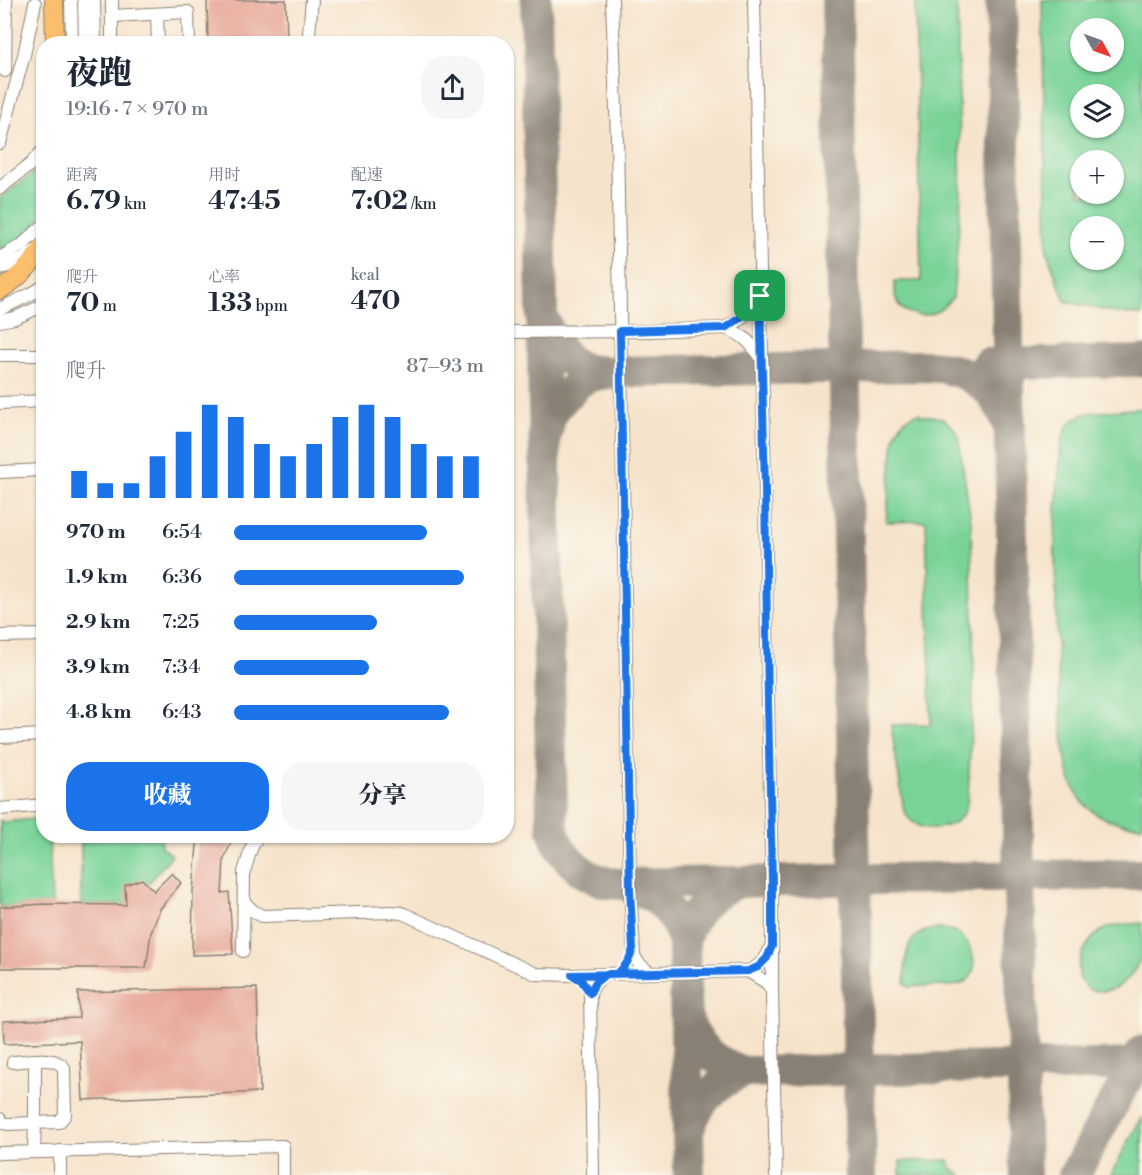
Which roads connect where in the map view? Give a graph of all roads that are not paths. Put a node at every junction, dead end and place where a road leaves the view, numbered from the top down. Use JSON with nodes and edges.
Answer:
{"nodes":[{"id":1,"x":6,"y":0,"type":"edge"},
{"id":2,"x":54,"y":0,"type":"edge"},
{"id":3,"x":71,"y":0,"type":"edge"},
{"id":4,"x":84,"y":0,"type":"edge"},
{"id":5,"x":94,"y":0,"type":"edge"},
{"id":6,"x":112,"y":0,"type":"edge"},
{"id":7,"x":312,"y":0,"type":"edge"},
{"id":8,"x":612,"y":0,"type":"edge"},
{"id":9,"x":754,"y":0,"type":"edge"},
{"id":10,"x":35,"y":3,"type":"dead end"},
{"id":11,"x":157,"y":14,"type":"junction"},
{"id":12,"x":112,"y":16,"type":"junction"},
{"id":13,"x":55,"y":36,"type":"edge"},
{"id":14,"x":72,"y":36,"type":"edge"},
{"id":15,"x":85,"y":36,"type":"edge"},
{"id":16,"x":96,"y":36,"type":"edge"},
{"id":17,"x":112,"y":36,"type":"edge"},
{"id":18,"x":158,"y":36,"type":"edge"},
{"id":19,"x":189,"y":36,"type":"edge"},
{"id":20,"x":309,"y":36,"type":"edge"},
{"id":21,"x":5,"y":71,"type":"dead end"},
{"id":22,"x":0,"y":143,"type":"edge"},
{"id":23,"x":36,"y":158,"type":"edge"},
{"id":24,"x":0,"y":188,"type":"edge"},
{"id":25,"x":36,"y":232,"type":"edge"},
{"id":26,"x":36,"y":250,"type":"edge"},
{"id":27,"x":36,"y":256,"type":"edge"},
{"id":28,"x":0,"y":258,"type":"edge"},
{"id":29,"x":0,"y":269,"type":"edge"},
{"id":30,"x":0,"y":290,"type":"edge"},
{"id":31,"x":36,"y":291,"type":"edge"},
{"id":32,"x":760,"y":296,"type":"junction"},
{"id":33,"x":0,"y":309,"type":"edge"},
{"id":34,"x":36,"y":309,"type":"edge"},
{"id":35,"x":0,"y":321,"type":"edge"},
{"id":36,"x":725,"y":328,"type":"junction"},
{"id":37,"x":620,"y":331,"type":"junction"},
{"id":38,"x":514,"y":332,"type":"edge"},
{"id":39,"x":0,"y":355,"type":"edge"},
{"id":40,"x":36,"y":355,"type":"edge"},
{"id":41,"x":762,"y":358,"type":"junction"},
{"id":42,"x":36,"y":401,"type":"edge"},
{"id":43,"x":0,"y":402,"type":"edge"},
{"id":44,"x":36,"y":470,"type":"edge"},
{"id":45,"x":0,"y":472,"type":"edge"},
{"id":46,"x":36,"y":635,"type":"edge"},
{"id":47,"x":0,"y":636,"type":"edge"},
{"id":48,"x":36,"y":735,"type":"edge"},
{"id":49,"x":0,"y":736,"type":"edge"},
{"id":50,"x":36,"y":806,"type":"edge"},
{"id":51,"x":0,"y":809,"type":"edge"},
{"id":52,"x":254,"y":843,"type":"edge"},
{"id":53,"x":244,"y":902,"type":"junction"},
{"id":54,"x":262,"y":916,"type":"junction"},
{"id":55,"x":243,"y":932,"type":"junction"},
{"id":56,"x":772,"y":946,"type":"junction"},
{"id":57,"x":633,"y":949,"type":"junction"},
{"id":58,"x":243,"y":951,"type":"dead end"},
{"id":59,"x":748,"y":971,"type":"junction"},
{"id":60,"x":650,"y":973,"type":"junction"},
{"id":61,"x":611,"y":974,"type":"junction"},
{"id":62,"x":572,"y":975,"type":"junction"},
{"id":63,"x":772,"y":990,"type":"junction"},
{"id":64,"x":590,"y":993,"type":"junction"},
{"id":65,"x":35,"y":1061,"type":"junction"},
{"id":66,"x":13,"y":1062,"type":"dead end"},
{"id":67,"x":0,"y":1119,"type":"edge"},
{"id":68,"x":35,"y":1123,"type":"junction"},
{"id":69,"x":60,"y":1151,"type":"junction"},
{"id":70,"x":34,"y":1152,"type":"junction"},
{"id":71,"x":0,"y":1153,"type":"edge"},
{"id":72,"x":60,"y":1175,"type":"edge"},
{"id":73,"x":283,"y":1175,"type":"edge"},
{"id":74,"x":593,"y":1175,"type":"edge"},
{"id":75,"x":776,"y":1175,"type":"edge"}],
"edges":[{"from":1,"to":21,"type":"street"},
{"from":2,"to":13,"type":"highway"},
{"from":3,"to":14,"type":"street"},
{"from":4,"to":15,"type":"street"},
{"from":5,"to":16,"type":"street"},
{"from":6,"to":12,"type":"street"},
{"from":7,"to":20,"type":"street"},
{"from":8,"to":37,"type":"street"},
{"from":9,"to":32,"type":"street"},
{"from":10,"to":22,"type":"street"},
{"from":11,"to":12,"type":"street"},
{"from":11,"to":18,"type":"street"},
{"from":11,"to":19,"type":"street"},
{"from":12,"to":17,"type":"street"},
{"from":23,"to":24,"type":"street"},
{"from":25,"to":28,"type":"street"},
{"from":26,"to":29,"type":"street"},
{"from":27,"to":30,"type":"highway"},
{"from":31,"to":33,"type":"street"},
{"from":32,"to":36,"type":"street"},
{"from":32,"to":41,"type":"street"},
{"from":34,"to":35,"type":"street"},
{"from":36,"to":37,"type":"street"},
{"from":36,"to":41,"type":"street"},
{"from":37,"to":38,"type":"street"},
{"from":37,"to":57,"type":"street"},
{"from":39,"to":40,"type":"street"},
{"from":41,"to":56,"type":"street"},
{"from":42,"to":43,"type":"street"},
{"from":44,"to":45,"type":"street"},
{"from":46,"to":47,"type":"street"},
{"from":48,"to":49,"type":"street"},
{"from":50,"to":51,"type":"street"},
{"from":52,"to":53,"type":"street"},
{"from":53,"to":54,"type":"street"},
{"from":53,"to":55,"type":"street"},
{"from":54,"to":55,"type":"street"},
{"from":54,"to":62,"type":"street"},
{"from":55,"to":58,"type":"street"},
{"from":56,"to":59,"type":"street"},
{"from":56,"to":63,"type":"street"},
{"from":57,"to":60,"type":"street"},
{"from":57,"to":61,"type":"street"},
{"from":59,"to":60,"type":"street"},
{"from":59,"to":63,"type":"street"},
{"from":60,"to":61,"type":"street"},
{"from":61,"to":62,"type":"street"},
{"from":61,"to":64,"type":"street"},
{"from":62,"to":64,"type":"street"},
{"from":63,"to":75,"type":"street"},
{"from":64,"to":74,"type":"street"},
{"from":65,"to":66,"type":"street"},
{"from":65,"to":68,"type":"street"},
{"from":65,"to":68,"type":"street"},
{"from":67,"to":68,"type":"street"},
{"from":68,"to":70,"type":"street"},
{"from":69,"to":70,"type":"street"},
{"from":69,"to":72,"type":"street"},
{"from":69,"to":73,"type":"street"},
{"from":70,"to":71,"type":"street"}]}
